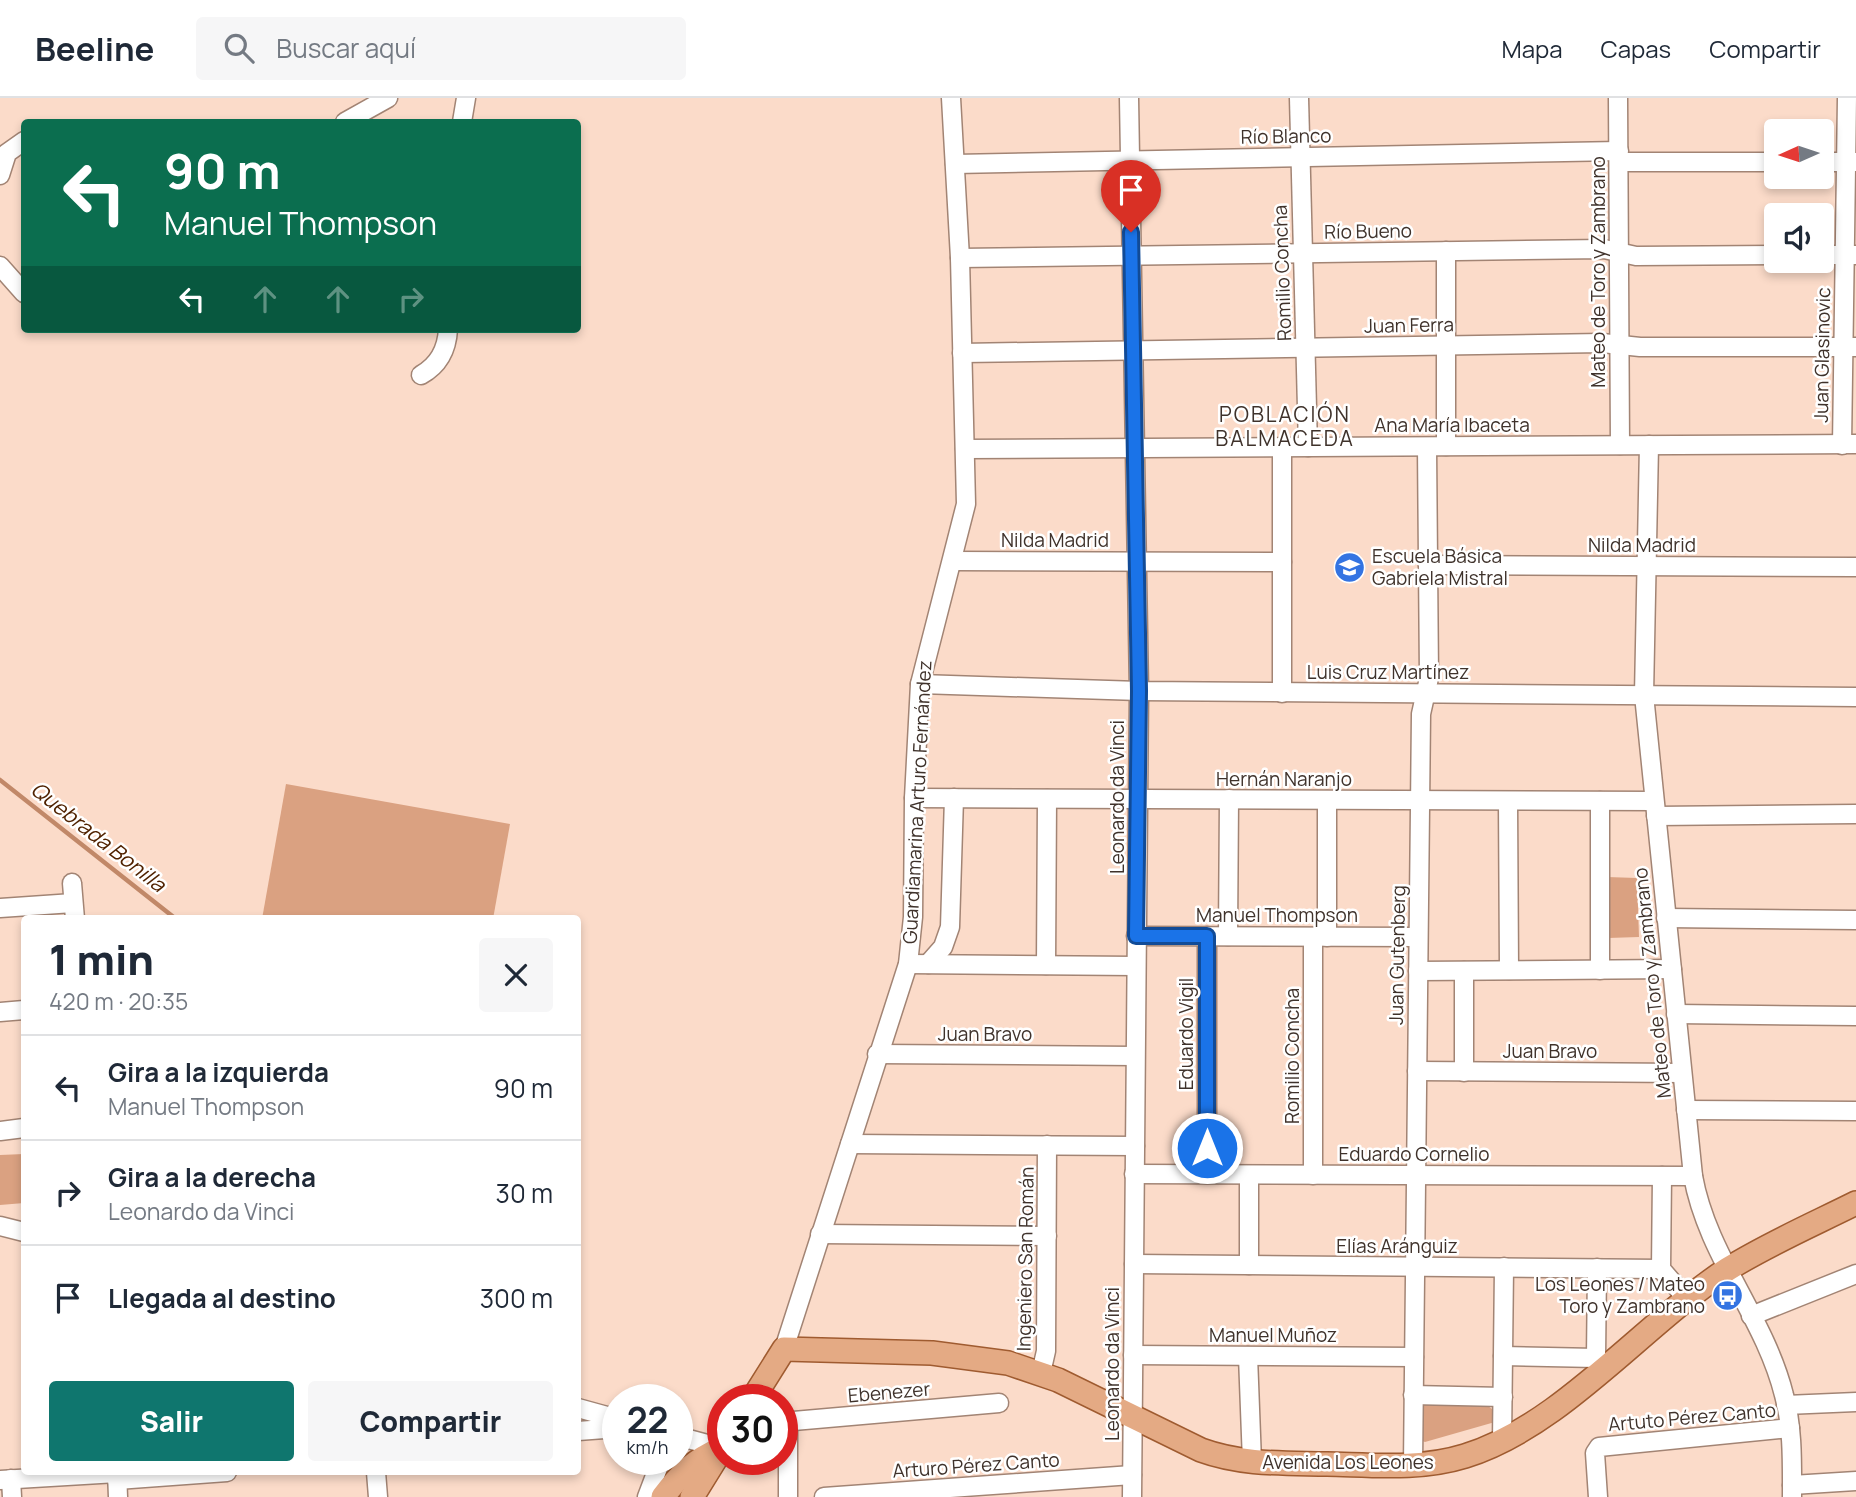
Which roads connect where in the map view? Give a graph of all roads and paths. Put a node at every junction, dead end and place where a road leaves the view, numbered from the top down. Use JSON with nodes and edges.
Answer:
{"nodes":[{"id":1,"x":388,"y":98,"type":"edge"},
{"id":2,"x":466,"y":98,"type":"edge"},
{"id":3,"x":951,"y":98,"type":"edge"},
{"id":4,"x":1129,"y":98,"type":"edge"},
{"id":5,"x":1299,"y":98,"type":"edge"},
{"id":6,"x":1618,"y":98,"type":"edge"},
{"id":7,"x":1847,"y":98,"type":"edge"},
{"id":8,"x":350,"y":119,"type":"edge"},
{"id":9,"x":462,"y":119,"type":"edge"},
{"id":10,"x":21,"y":143,"type":"edge"},
{"id":11,"x":1300,"y":157,"type":"junction"},
{"id":12,"x":1619,"y":157,"type":"junction"},
{"id":13,"x":1130,"y":160,"type":"junction"},
{"id":14,"x":1764,"y":162,"type":"edge"},
{"id":15,"x":1851,"y":162,"type":"edge"},
{"id":16,"x":955,"y":164,"type":"junction"},
{"id":17,"x":0,"y":175,"type":"edge"},
{"id":18,"x":1446,"y":251,"type":"junction"},
{"id":19,"x":1619,"y":252,"type":"junction"},
{"id":20,"x":1303,"y":253,"type":"junction"},
{"id":21,"x":1764,"y":255,"type":"edge"},
{"id":22,"x":1850,"y":255,"type":"edge"},
{"id":23,"x":1132,"y":256,"type":"junction"},
{"id":24,"x":960,"y":258,"type":"junction"},
{"id":25,"x":0,"y":266,"type":"edge"},
{"id":26,"x":21,"y":290,"type":"edge"},
{"id":27,"x":447,"y":333,"type":"edge"},
{"id":28,"x":1446,"y":345,"type":"junction"},
{"id":29,"x":1620,"y":345,"type":"junction"},
{"id":30,"x":1850,"y":347,"type":"edge"},
{"id":31,"x":1305,"y":348,"type":"junction"},
{"id":32,"x":1133,"y":351,"type":"junction"},
{"id":33,"x":962,"y":353,"type":"junction"},
{"id":34,"x":421,"y":375,"type":"dead end"},
{"id":35,"x":1849,"y":444,"type":"edge"},
{"id":36,"x":1620,"y":445,"type":"junction"},
{"id":37,"x":1649,"y":445,"type":"junction"},
{"id":38,"x":1446,"y":446,"type":"junction"},
{"id":39,"x":1282,"y":447,"type":"junction"},
{"id":40,"x":1308,"y":447,"type":"junction"},
{"id":41,"x":1427,"y":447,"type":"junction"},
{"id":42,"x":1135,"y":448,"type":"junction"},
{"id":43,"x":965,"y":449,"type":"junction"},
{"id":44,"x":953,"y":561,"type":"junction"},
{"id":45,"x":1136,"y":562,"type":"junction"},
{"id":46,"x":1282,"y":562,"type":"junction"},
{"id":47,"x":1428,"y":565,"type":"junction"},
{"id":48,"x":1646,"y":566,"type":"junction"},
{"id":49,"x":1856,"y":567,"type":"edge"},
{"id":50,"x":920,"y":684,"type":"junction"},
{"id":51,"x":1139,"y":691,"type":"junction"},
{"id":52,"x":1282,"y":693,"type":"junction"},
{"id":53,"x":1425,"y":694,"type":"junction"},
{"id":54,"x":1644,"y":695,"type":"junction"},
{"id":55,"x":1856,"y":697,"type":"edge"},
{"id":56,"x":914,"y":798,"type":"junction"},
{"id":57,"x":954,"y":798,"type":"junction"},
{"id":58,"x":1047,"y":799,"type":"junction"},
{"id":59,"x":1138,"y":799,"type":"junction"},
{"id":60,"x":1229,"y":799,"type":"junction"},
{"id":61,"x":1327,"y":800,"type":"junction"},
{"id":62,"x":1420,"y":800,"type":"junction"},
{"id":63,"x":1508,"y":801,"type":"junction"},
{"id":64,"x":1600,"y":801,"type":"junction"},
{"id":65,"x":1655,"y":808,"type":"junction"},
{"id":66,"x":1856,"y":814,"type":"edge"},
{"id":67,"x":72,"y":883,"type":"dead end"},
{"id":68,"x":0,"y":908,"type":"edge"},
{"id":69,"x":74,"y":911,"type":"edge"},
{"id":70,"x":1666,"y":918,"type":"junction"},
{"id":71,"x":1856,"y":920,"type":"edge"},
{"id":72,"x":1136,"y":936,"type":"junction"},
{"id":73,"x":1207,"y":936,"type":"junction"},
{"id":74,"x":1228,"y":936,"type":"junction"},
{"id":75,"x":1320,"y":937,"type":"junction"},
{"id":76,"x":1418,"y":937,"type":"junction"},
{"id":77,"x":908,"y":964,"type":"junction"},
{"id":78,"x":928,"y":964,"type":"junction"},
{"id":79,"x":1046,"y":965,"type":"junction"},
{"id":80,"x":1136,"y":966,"type":"junction"},
{"id":81,"x":1672,"y":969,"type":"junction"},
{"id":82,"x":1509,"y":970,"type":"junction"},
{"id":83,"x":1600,"y":970,"type":"junction"},
{"id":84,"x":1418,"y":971,"type":"junction"},
{"id":85,"x":1464,"y":971,"type":"junction"},
{"id":86,"x":21,"y":1010,"type":"edge"},
{"id":87,"x":0,"y":1012,"type":"edge"},
{"id":88,"x":1676,"y":1014,"type":"junction"},
{"id":89,"x":1856,"y":1016,"type":"edge"},
{"id":90,"x":877,"y":1054,"type":"junction"},
{"id":91,"x":1135,"y":1056,"type":"junction"},
{"id":92,"x":1417,"y":1071,"type":"junction"},
{"id":93,"x":1464,"y":1072,"type":"junction"},
{"id":94,"x":1682,"y":1073,"type":"junction"},
{"id":95,"x":1686,"y":1110,"type":"junction"},
{"id":96,"x":1856,"y":1111,"type":"edge"},
{"id":97,"x":21,"y":1128,"type":"edge"},
{"id":98,"x":0,"y":1131,"type":"edge"},
{"id":99,"x":850,"y":1144,"type":"junction"},
{"id":100,"x":1047,"y":1145,"type":"junction"},
{"id":101,"x":1135,"y":1146,"type":"junction"},
{"id":102,"x":1134,"y":1174,"type":"junction"},
{"id":103,"x":1207,"y":1174,"type":"junction"},
{"id":104,"x":1249,"y":1175,"type":"junction"},
{"id":105,"x":1313,"y":1175,"type":"junction"},
{"id":106,"x":1416,"y":1175,"type":"junction"},
{"id":107,"x":1662,"y":1176,"type":"junction"},
{"id":108,"x":1693,"y":1176,"type":"junction"},
{"id":109,"x":1856,"y":1203,"type":"edge"},
{"id":110,"x":0,"y":1226,"type":"edge"},
{"id":111,"x":21,"y":1231,"type":"edge"},
{"id":112,"x":820,"y":1234,"type":"junction"},
{"id":113,"x":1047,"y":1236,"type":"junction"},
{"id":114,"x":1134,"y":1264,"type":"junction"},
{"id":115,"x":1249,"y":1265,"type":"junction"},
{"id":116,"x":1415,"y":1267,"type":"junction"},
{"id":117,"x":1504,"y":1267,"type":"junction"},
{"id":118,"x":1597,"y":1268,"type":"junction"},
{"id":119,"x":1661,"y":1269,"type":"junction"},
{"id":120,"x":1728,"y":1270,"type":"junction"},
{"id":121,"x":1856,"y":1274,"type":"edge"},
{"id":122,"x":1688,"y":1300,"type":"junction"},
{"id":123,"x":1751,"y":1316,"type":"junction"},
{"id":124,"x":784,"y":1349,"type":"junction"},
{"id":125,"x":1133,"y":1355,"type":"junction"},
{"id":126,"x":1248,"y":1356,"type":"junction"},
{"id":127,"x":1503,"y":1356,"type":"junction"},
{"id":128,"x":1414,"y":1357,"type":"junction"},
{"id":129,"x":1601,"y":1363,"type":"junction"},
{"id":130,"x":1041,"y":1373,"type":"junction"},
{"id":131,"x":762,"y":1384,"type":"edge"},
{"id":132,"x":1413,"y":1395,"type":"junction"},
{"id":133,"x":1503,"y":1397,"type":"junction"},
{"id":134,"x":1856,"y":1402,"type":"edge"},
{"id":135,"x":999,"y":1403,"type":"dead end"},
{"id":136,"x":1786,"y":1405,"type":"junction"},
{"id":137,"x":581,"y":1409,"type":"edge"},
{"id":138,"x":602,"y":1415,"type":"edge"},
{"id":139,"x":1134,"y":1419,"type":"junction"},
{"id":140,"x":798,"y":1420,"type":"edge"},
{"id":141,"x":602,"y":1429,"type":"edge"},
{"id":142,"x":1790,"y":1429,"type":"junction"},
{"id":143,"x":581,"y":1431,"type":"edge"},
{"id":144,"x":1503,"y":1441,"type":"junction"},
{"id":145,"x":707,"y":1455,"type":"edge"},
{"id":146,"x":1252,"y":1462,"type":"junction"},
{"id":147,"x":1413,"y":1465,"type":"junction"},
{"id":148,"x":707,"y":1472,"type":"edge"},
{"id":149,"x":185,"y":1475,"type":"edge"},
{"id":150,"x":376,"y":1475,"type":"edge"},
{"id":151,"x":655,"y":1475,"type":"edge"},
{"id":152,"x":787,"y":1475,"type":"edge"},
{"id":153,"x":1132,"y":1475,"type":"junction"},
{"id":154,"x":117,"y":1480,"type":"edge"},
{"id":155,"x":1856,"y":1481,"type":"edge"},
{"id":156,"x":8,"y":1486,"type":"edge"},
{"id":157,"x":1792,"y":1491,"type":"edge"},
{"id":158,"x":378,"y":1497,"type":"edge"},
{"id":159,"x":647,"y":1497,"type":"edge"},
{"id":160,"x":663,"y":1497,"type":"edge"},
{"id":161,"x":692,"y":1497,"type":"edge"},
{"id":162,"x":788,"y":1497,"type":"edge"},
{"id":163,"x":824,"y":1497,"type":"edge"},
{"id":164,"x":1132,"y":1497,"type":"edge"},
{"id":165,"x":1598,"y":1497,"type":"edge"}],
"edges":[{"from":1,"to":8,"type":"street"},
{"from":2,"to":9,"type":"street"},
{"from":3,"to":16,"type":"street","name":"Guardiamarina Arturo Fernández"},
{"from":4,"to":13,"type":"street","name":"Leonardo da Vinci"},
{"from":5,"to":11,"type":"street","name":"Romilio Concha"},
{"from":6,"to":12,"type":"street","name":"Mateo de Toro y Zambrano"},
{"from":7,"to":15,"type":"street","name":"Juan Glasinovic"},
{"from":10,"to":17,"type":"street"},
{"from":11,"to":12,"type":"street","name":"Río Blanco"},
{"from":11,"to":13,"type":"street","name":"Río Blanco"},
{"from":11,"to":20,"type":"street","name":"Romilio Concha"},
{"from":12,"to":14,"type":"street","name":"Río Blanco"},
{"from":12,"to":19,"type":"street","name":"Mateo de Toro y Zambrano"},
{"from":13,"to":16,"type":"street","name":"Río Blanco"},
{"from":13,"to":23,"type":"street","name":"Leonardo da Vinci"},
{"from":15,"to":22,"type":"street","name":"Juan Glasinovic"},
{"from":16,"to":24,"type":"street","name":"Guardiamarina Arturo Fernández"},
{"from":18,"to":19,"type":"street","name":"Río Bueno"},
{"from":18,"to":20,"type":"street","name":"Río Bueno"},
{"from":18,"to":28,"type":"street"},
{"from":19,"to":21,"type":"street","name":"Río Bueno"},
{"from":19,"to":29,"type":"street","name":"Mateo de Toro y Zambrano"},
{"from":20,"to":23,"type":"street","name":"Río Bueno"},
{"from":20,"to":31,"type":"street","name":"Romilio Concha"},
{"from":22,"to":30,"type":"street","name":"Juan Glasinovic"},
{"from":23,"to":24,"type":"street","name":"Río Bueno"},
{"from":23,"to":32,"type":"street","name":"Leonardo da Vinci"},
{"from":24,"to":33,"type":"street","name":"Guardiamarina Arturo Fernández"},
{"from":25,"to":26,"type":"street"},
{"from":27,"to":34,"type":"street"},
{"from":28,"to":29,"type":"street","name":"Juan Ferra"},
{"from":28,"to":31,"type":"street","name":"Juan Ferra"},
{"from":28,"to":38,"type":"street"},
{"from":29,"to":30,"type":"street","name":"Juan Ferra"},
{"from":29,"to":36,"type":"street","name":"Mateo de Toro y Zambrano"},
{"from":30,"to":35,"type":"street","name":"Juan Glasinovic"},
{"from":31,"to":32,"type":"street","name":"Juan Ferra"},
{"from":31,"to":40,"type":"street","name":"Romilio Concha"},
{"from":32,"to":33,"type":"street","name":"Juan Ferra"},
{"from":32,"to":42,"type":"street","name":"Leonardo da Vinci"},
{"from":33,"to":43,"type":"street","name":"Guardiamarina Arturo Fernández"},
{"from":35,"to":37,"type":"street","name":"Ana María Ibaceta"},
{"from":36,"to":37,"type":"street","name":"Ana María Ibaceta"},
{"from":36,"to":38,"type":"street","name":"Ana María Ibaceta"},
{"from":37,"to":48,"type":"street","name":"Mateo de Toro y Zambrano"},
{"from":38,"to":41,"type":"street","name":"Ana María Ibaceta"},
{"from":39,"to":40,"type":"street","name":"Ana María Ibaceta"},
{"from":39,"to":42,"type":"street","name":"Ana María Ibaceta"},
{"from":39,"to":46,"type":"street"},
{"from":40,"to":41,"type":"street","name":"Ana María Ibaceta"},
{"from":41,"to":47,"type":"street","name":"Juan Gutenberg"},
{"from":42,"to":43,"type":"street","name":"Ana María Ibaceta"},
{"from":42,"to":45,"type":"street","name":"Leonardo da Vinci"},
{"from":43,"to":44,"type":"street","name":"Guardiamarina Arturo Fernández"},
{"from":44,"to":45,"type":"street","name":"Nilda Madrid"},
{"from":44,"to":50,"type":"street","name":"Guardiamarina Arturo Fernández"},
{"from":45,"to":46,"type":"street","name":"Nilda Madrid"},
{"from":45,"to":51,"type":"street","name":"Leonardo da Vinci"},
{"from":46,"to":52,"type":"street"},
{"from":47,"to":48,"type":"street","name":"Nilda Madrid"},
{"from":47,"to":53,"type":"street","name":"Juan Gutenberg"},
{"from":48,"to":49,"type":"street","name":"Nilda Madrid"},
{"from":48,"to":54,"type":"street","name":"Mateo de Toro y Zambrano"},
{"from":50,"to":51,"type":"street","name":"Luis Cruz Martínez"},
{"from":50,"to":56,"type":"street","name":"Guardiamarina Arturo Fernández"},
{"from":51,"to":52,"type":"street","name":"Luis Cruz Martínez"},
{"from":51,"to":59,"type":"street","name":"Leonardo da Vinci"},
{"from":52,"to":53,"type":"street","name":"Luis Cruz Martínez"},
{"from":53,"to":54,"type":"street","name":"Luis Cruz Martínez"},
{"from":53,"to":62,"type":"street","name":"Juan Gutenberg"},
{"from":54,"to":55,"type":"street","name":"Luis Cruz Martínez"},
{"from":54,"to":65,"type":"street","name":"Mateo de Toro y Zambrano"},
{"from":56,"to":57,"type":"street","name":"Hernán Naranjo"},
{"from":56,"to":77,"type":"street","name":"Guardiamarina Arturo Fernández"},
{"from":57,"to":58,"type":"street","name":"Hernán Naranjo"},
{"from":57,"to":78,"type":"street","name":"Guardiamarina Arturo Fernández"},
{"from":58,"to":59,"type":"street","name":"Hernán Naranjo"},
{"from":58,"to":79,"type":"street"},
{"from":59,"to":60,"type":"street","name":"Hernán Naranjo"},
{"from":59,"to":72,"type":"street","name":"Leonardo da Vinci"},
{"from":60,"to":61,"type":"street","name":"Hernán Naranjo"},
{"from":60,"to":74,"type":"street"},
{"from":61,"to":62,"type":"street","name":"Hernán Naranjo"},
{"from":61,"to":75,"type":"street","name":"Romilio Concha"},
{"from":62,"to":63,"type":"street","name":"Hernán Naranjo"},
{"from":62,"to":76,"type":"street","name":"Juan Gutenberg"},
{"from":63,"to":64,"type":"street","name":"Hernán Naranjo"},
{"from":63,"to":82,"type":"street"},
{"from":64,"to":65,"type":"street","name":"Hernán Naranjo"},
{"from":64,"to":83,"type":"street","name":"Mateo de Toro y Zambrano"},
{"from":65,"to":66,"type":"street","name":"Hernán Naranjo"},
{"from":65,"to":70,"type":"street","name":"Mateo de Toro y Zambrano"},
{"from":67,"to":69,"type":"street"},
{"from":68,"to":69,"type":"street"},
{"from":70,"to":71,"type":"street"},
{"from":70,"to":81,"type":"street","name":"Mateo de Toro y Zambrano"},
{"from":72,"to":73,"type":"street","name":"Manuel Thompson"},
{"from":72,"to":80,"type":"street","name":"Leonardo da Vinci"},
{"from":73,"to":74,"type":"street","name":"Manuel Thompson"},
{"from":73,"to":103,"type":"street","name":"Eduardo Vigil"},
{"from":74,"to":75,"type":"street","name":"Manuel Thompson"},
{"from":75,"to":76,"type":"street","name":"Manuel Thompson"},
{"from":75,"to":105,"type":"street","name":"Romilio Concha"},
{"from":76,"to":84,"type":"street","name":"Juan Gutenberg"},
{"from":77,"to":78,"type":"street"},
{"from":77,"to":90,"type":"street","name":"Guardiamarina Arturo Fernández"},
{"from":78,"to":79,"type":"street"},
{"from":79,"to":80,"type":"street"},
{"from":80,"to":91,"type":"street","name":"Leonardo da Vinci"},
{"from":81,"to":83,"type":"street"},
{"from":81,"to":88,"type":"street","name":"Mateo de Toro y Zambrano"},
{"from":82,"to":83,"type":"street"},
{"from":82,"to":85,"type":"street"},
{"from":84,"to":85,"type":"street"},
{"from":84,"to":92,"type":"street","name":"Juan Gutenberg"},
{"from":85,"to":93,"type":"street"},
{"from":86,"to":87,"type":"street"},
{"from":88,"to":89,"type":"street"},
{"from":88,"to":94,"type":"street","name":"Mateo de Toro y Zambrano"},
{"from":90,"to":91,"type":"street","name":"Juan Bravo"},
{"from":90,"to":99,"type":"street","name":"Guardiamarina Arturo Fernández"},
{"from":91,"to":101,"type":"street","name":"Leonardo da Vinci"},
{"from":92,"to":93,"type":"street","name":"Juan Bravo"},
{"from":92,"to":106,"type":"street","name":"Juan Gutenberg"},
{"from":93,"to":94,"type":"street","name":"Juan Bravo"},
{"from":94,"to":95,"type":"street","name":"Mateo de Toro y Zambrano"},
{"from":95,"to":96,"type":"street"},
{"from":95,"to":108,"type":"street","name":"Mateo de Toro y Zambrano"},
{"from":97,"to":98,"type":"street"},
{"from":99,"to":100,"type":"street"},
{"from":99,"to":112,"type":"street","name":"Guardiamarina Arturo Fernández"},
{"from":100,"to":101,"type":"street"},
{"from":100,"to":113,"type":"street","name":"Ingeniero San Román"},
{"from":101,"to":102,"type":"street","name":"Leonardo da Vinci"},
{"from":102,"to":103,"type":"street","name":"Eduardo Cornelio"},
{"from":102,"to":114,"type":"street","name":"Leonardo da Vinci"},
{"from":103,"to":104,"type":"street","name":"Eduardo Cornelio"},
{"from":104,"to":105,"type":"street","name":"Eduardo Cornelio"},
{"from":104,"to":115,"type":"street"},
{"from":105,"to":106,"type":"street","name":"Eduardo Cornelio"},
{"from":106,"to":107,"type":"street","name":"Eduardo Cornelio"},
{"from":106,"to":116,"type":"street","name":"Juan Gutenberg"},
{"from":107,"to":108,"type":"street","name":"Eduardo Cornelio"},
{"from":107,"to":119,"type":"street"},
{"from":108,"to":120,"type":"street","name":"Mateo de Toro y Zambrano"},
{"from":109,"to":120,"type":"main road","name":"Avenida Los Leones"},
{"from":110,"to":111,"type":"street"},
{"from":112,"to":113,"type":"street"},
{"from":112,"to":124,"type":"street","name":"Guardiamarina Arturo Fernández"},
{"from":113,"to":130,"type":"street","name":"Ingeniero San Román"},
{"from":114,"to":115,"type":"street","name":"Elías Aránguiz"},
{"from":114,"to":125,"type":"street","name":"Leonardo da Vinci"},
{"from":115,"to":116,"type":"street","name":"Elías Aránguiz"},
{"from":116,"to":117,"type":"street","name":"Elías Aránguiz"},
{"from":116,"to":128,"type":"street","name":"Juan Gutenberg"},
{"from":117,"to":118,"type":"street","name":"Elías Aránguiz"},
{"from":117,"to":127,"type":"street"},
{"from":118,"to":119,"type":"street","name":"Elías Aránguiz"},
{"from":118,"to":129,"type":"street"},
{"from":119,"to":122,"type":"street"},
{"from":120,"to":122,"type":"main road","name":"Avenida Los Leones"},
{"from":120,"to":123,"type":"street","name":"Mateo de Toro y Zambrano"},
{"from":121,"to":123,"type":"street"},
{"from":122,"to":129,"type":"main road","name":"Avenida Los Leones"},
{"from":123,"to":136,"type":"street","name":"Mateo de Toro y Zambrano"},
{"from":124,"to":130,"type":"main road","name":"Avenida Los Leones"},
{"from":124,"to":131,"type":"main road","name":"Guardiamarina Arturo Fernández"},
{"from":125,"to":126,"type":"street","name":"Manuel Muñoz"},
{"from":125,"to":139,"type":"street","name":"Leonardo da Vinci"},
{"from":126,"to":128,"type":"street","name":"Manuel Muñoz"},
{"from":126,"to":146,"type":"street"},
{"from":127,"to":129,"type":"street"},
{"from":127,"to":133,"type":"street"},
{"from":128,"to":132,"type":"street","name":"Juan Gutenberg"},
{"from":129,"to":144,"type":"main road","name":"Avenida Los Leones"},
{"from":130,"to":139,"type":"main road","name":"Avenida Los Leones"},
{"from":132,"to":133,"type":"street"},
{"from":132,"to":147,"type":"street","name":"Juan Gutenberg"},
{"from":133,"to":144,"type":"street"},
{"from":134,"to":136,"type":"street","name":"Artuto Pérez Canto"},
{"from":135,"to":140,"type":"street","name":"Ebenezer"},
{"from":136,"to":142,"type":"street","name":"Mateo de Toro y Zambrano"},
{"from":137,"to":138,"type":"street"},
{"from":139,"to":146,"type":"main road","name":"Avenida Los Leones"},
{"from":139,"to":153,"type":"street","name":"Leonardo da Vinci"},
{"from":141,"to":143,"type":"street"},
{"from":142,"to":157,"type":"street","name":"Mateo de Toro y Zambrano"},
{"from":142,"to":165,"type":"street","name":"Artuto Pérez Canto"},
{"from":144,"to":147,"type":"main road","name":"Avenida Los Leones"},
{"from":145,"to":160,"type":"main road"},
{"from":146,"to":147,"type":"main road","name":"Avenida Los Leones"},
{"from":148,"to":161,"type":"main road"},
{"from":149,"to":154,"type":"street"},
{"from":150,"to":158,"type":"street"},
{"from":151,"to":159,"type":"street"},
{"from":152,"to":162,"type":"street"},
{"from":153,"to":163,"type":"street","name":"Arturo Pérez Canto"},
{"from":153,"to":164,"type":"street","name":"Leonardo da Vinci"},
{"from":154,"to":156,"type":"street"},
{"from":155,"to":157,"type":"street"}]}
